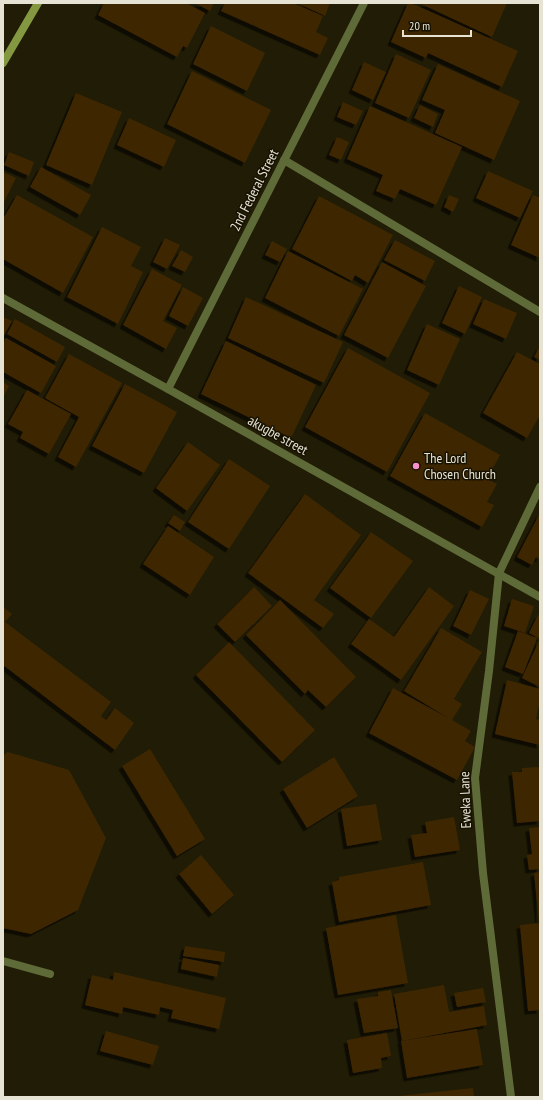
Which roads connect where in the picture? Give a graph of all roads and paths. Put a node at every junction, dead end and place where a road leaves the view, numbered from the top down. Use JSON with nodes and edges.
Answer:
{"nodes":[{"id":1,"x":38,"y":3,"type":"edge"},
{"id":2,"x":364,"y":3,"type":"edge"},
{"id":3,"x":3,"y":63,"type":"edge"},
{"id":4,"x":284,"y":160,"type":"junction"},
{"id":5,"x":3,"y":298,"type":"edge"},
{"id":6,"x":540,"y":312,"type":"edge"},
{"id":7,"x":168,"y":389,"type":"junction"},
{"id":8,"x":540,"y":487,"type":"edge"},
{"id":9,"x":499,"y":573,"type":"junction"},
{"id":10,"x":540,"y":596,"type":"edge"},
{"id":11,"x":3,"y":960,"type":"edge"},
{"id":12,"x":50,"y":974,"type":"dead end"},
{"id":13,"x":510,"y":1097,"type":"edge"}],
"edges":[{"from":1,"to":3,"type":"street"},
{"from":2,"to":4,"type":"street","name":"2nd Federal Street"},
{"from":4,"to":6,"type":"street"},
{"from":4,"to":7,"type":"street","name":"2nd Federal Street"},
{"from":5,"to":7,"type":"street","name":"akugbe street"},
{"from":7,"to":9,"type":"street","name":"akugbe street"},
{"from":8,"to":9,"type":"street","name":"Eweka Lane"},
{"from":9,"to":10,"type":"street","name":"akugbe street"},
{"from":9,"to":13,"type":"street","name":"Eweka Lane"},
{"from":11,"to":12,"type":"street"}]}
